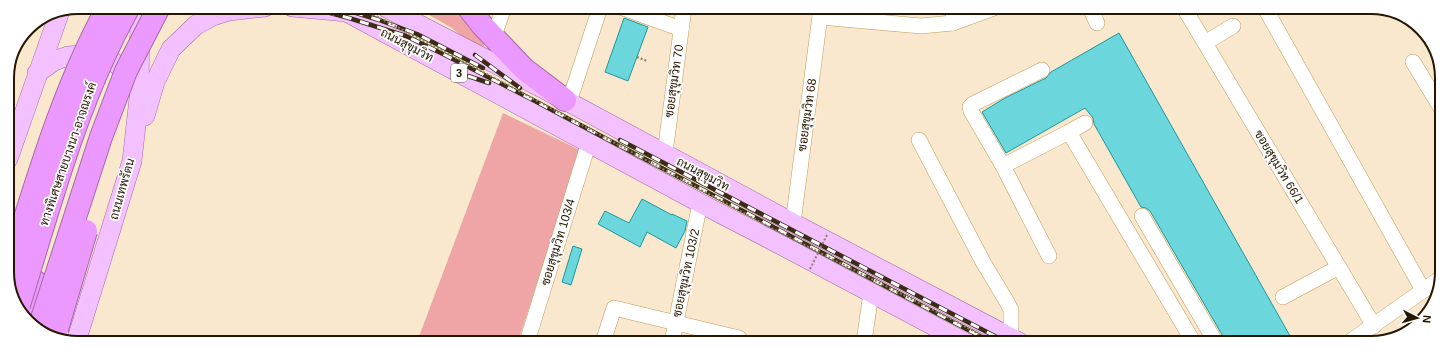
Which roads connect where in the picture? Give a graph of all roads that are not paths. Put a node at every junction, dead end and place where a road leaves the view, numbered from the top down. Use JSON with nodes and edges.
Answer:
{"nodes":[{"id":1,"x":96,"y":14,"type":"edge"},
{"id":2,"x":104,"y":14,"type":"edge"},
{"id":3,"x":125,"y":14,"type":"edge"},
{"id":4,"x":137,"y":14,"type":"edge"},
{"id":5,"x":141,"y":14,"type":"edge"},
{"id":6,"x":155,"y":14,"type":"edge"},
{"id":7,"x":169,"y":14,"type":"edge"},
{"id":8,"x":220,"y":14,"type":"edge"},
{"id":9,"x":357,"y":14,"type":"edge"},
{"id":10,"x":399,"y":14,"type":"edge"},
{"id":11,"x":473,"y":14,"type":"edge"},
{"id":12,"x":483,"y":14,"type":"edge"},
{"id":13,"x":502,"y":14,"type":"edge"},
{"id":14,"x":598,"y":14,"type":"edge"},
{"id":15,"x":640,"y":14,"type":"edge"},
{"id":16,"x":683,"y":14,"type":"edge"},
{"id":17,"x":821,"y":14,"type":"edge"},
{"id":18,"x":835,"y":14,"type":"edge"},
{"id":19,"x":954,"y":14,"type":"edge"},
{"id":20,"x":978,"y":14,"type":"edge"},
{"id":21,"x":1093,"y":14,"type":"edge"},
{"id":22,"x":1188,"y":14,"type":"edge"},
{"id":23,"x":1267,"y":14,"type":"edge"},
{"id":24,"x":58,"y":18,"type":"edge"},
{"id":25,"x":953,"y":23,"type":"junction"},
{"id":26,"x":1097,"y":23,"type":"dead end"},
{"id":27,"x":1233,"y":26,"type":"dead end"},
{"id":28,"x":681,"y":29,"type":"junction"},
{"id":29,"x":494,"y":36,"type":"junction"},
{"id":30,"x":1205,"y":43,"type":"junction"},
{"id":31,"x":1413,"y":62,"type":"dead end"},
{"id":32,"x":1042,"y":70,"type":"dead end"},
{"id":33,"x":38,"y":73,"type":"junction"},
{"id":34,"x":139,"y":98,"type":"junction"},
{"id":35,"x":1435,"y":98,"type":"edge"},
{"id":36,"x":572,"y":103,"type":"junction"},
{"id":37,"x":1085,"y":123,"type":"dead end"},
{"id":38,"x":14,"y":126,"type":"edge"},
{"id":39,"x":1069,"y":132,"type":"junction"},
{"id":40,"x":919,"y":140,"type":"dead end"},
{"id":41,"x":589,"y":142,"type":"junction"},
{"id":42,"x":665,"y":153,"type":"junction"},
{"id":43,"x":132,"y":161,"type":"junction"},
{"id":44,"x":1003,"y":166,"type":"junction"},
{"id":45,"x":700,"y":203,"type":"junction"},
{"id":46,"x":1142,"y":216,"type":"dead end"},
{"id":47,"x":793,"y":223,"type":"junction"},
{"id":48,"x":14,"y":231,"type":"edge"},
{"id":49,"x":783,"y":246,"type":"junction"},
{"id":50,"x":14,"y":253,"type":"edge"},
{"id":51,"x":1049,"y":256,"type":"dead end"},
{"id":52,"x":1339,"y":267,"type":"junction"},
{"id":53,"x":1434,"y":283,"type":"edge"},
{"id":54,"x":1424,"y":290,"type":"junction"},
{"id":55,"x":871,"y":293,"type":"junction"},
{"id":56,"x":1283,"y":297,"type":"dead end"},
{"id":57,"x":20,"y":298,"type":"edge"},
{"id":58,"x":28,"y":312,"type":"edge"},
{"id":59,"x":676,"y":323,"type":"junction"},
{"id":60,"x":1374,"y":326,"type":"junction"},
{"id":61,"x":50,"y":329,"type":"edge"},
{"id":62,"x":51,"y":329,"type":"edge"},
{"id":63,"x":78,"y":336,"type":"edge"},
{"id":64,"x":529,"y":336,"type":"edge"},
{"id":65,"x":605,"y":336,"type":"edge"},
{"id":66,"x":673,"y":336,"type":"edge"},
{"id":67,"x":731,"y":336,"type":"edge"},
{"id":68,"x":865,"y":336,"type":"edge"},
{"id":69,"x":953,"y":336,"type":"edge"},
{"id":70,"x":1000,"y":336,"type":"edge"},
{"id":71,"x":1009,"y":336,"type":"edge"},
{"id":72,"x":1190,"y":336,"type":"edge"},
{"id":73,"x":1212,"y":336,"type":"edge"},
{"id":74,"x":1359,"y":336,"type":"edge"}],
"edges":[{"from":1,"to":48,"type":"highway"},
{"from":2,"to":50,"type":"highway","name":"ทางพิเศษสายบางนา-อาจณรงค์","bridge":true},
{"from":3,"to":57,"type":"highway","name":"ทางพิเศษสายบางนา-อาจณรงค์","bridge":true},
{"from":4,"to":58,"type":"highway"},
{"from":5,"to":34,"type":"main road","name":"ถนนเทพรัตน"},
{"from":6,"to":61,"type":"highway","bridge":true},
{"from":7,"to":62,"type":"highway","bridge":true},
{"from":8,"to":43,"type":"main road"},
{"from":9,"to":41,"type":"main road","name":"ถนนสุขุมวิท","number":"3"},
{"from":10,"to":36,"type":"main road","name":"ถนนสุขุมวิท","number":"3"},
{"from":11,"to":29,"type":"highway"},
{"from":12,"to":29,"type":"highway"},
{"from":13,"to":29,"type":"street"},
{"from":14,"to":36,"type":"street"},
{"from":15,"to":28,"type":"street"},
{"from":16,"to":28,"type":"street","name":"ซอยสุขุมวิท 70"},
{"from":17,"to":47,"type":"street","name":"ซอยสุขุมวิท 68"},
{"from":18,"to":25,"type":"street"},
{"from":19,"to":25,"type":"street"},
{"from":20,"to":25,"type":"street"},
{"from":21,"to":26,"type":"street"},
{"from":22,"to":30,"type":"street","name":"ซอยสุขุมวิท 66/1"},
{"from":23,"to":54,"type":"street"},
{"from":24,"to":33,"type":"main road"},
{"from":27,"to":30,"type":"street"},
{"from":28,"to":42,"type":"street","name":"ซอยสุขุมวิท 70"},
{"from":29,"to":36,"type":"highway"},
{"from":30,"to":52,"type":"street","name":"ซอยสุขุมวิท 66/1"},
{"from":31,"to":35,"type":"street"},
{"from":32,"to":44,"type":"street"},
{"from":33,"to":34,"type":"main road"},
{"from":33,"to":38,"type":"main road"},
{"from":34,"to":43,"type":"main road","name":"ถนนเทพรัตน"},
{"from":36,"to":42,"type":"main road","name":"ถนนสุขุมวิท"},
{"from":37,"to":39,"type":"street"},
{"from":39,"to":44,"type":"street"},
{"from":39,"to":72,"type":"street"},
{"from":40,"to":71,"type":"street"},
{"from":41,"to":45,"type":"main road","name":"ถนนสุขุมวิท"},
{"from":41,"to":64,"type":"street","name":"ซอยสุขุมวิท 103/4"},
{"from":42,"to":47,"type":"main road","name":"ถนนสุขุมวิท"},
{"from":43,"to":63,"type":"main road","name":"ถนนเทพรัตน"},
{"from":44,"to":51,"type":"street"},
{"from":45,"to":49,"type":"main road","name":"ถนนสุขุมวิท"},
{"from":45,"to":59,"type":"street","name":"ซอยสุขุมวิท 103/2"},
{"from":46,"to":73,"type":"street"},
{"from":47,"to":49,"type":"main road"},
{"from":47,"to":70,"type":"main road","name":"ถนนสุขุมวิท"},
{"from":49,"to":55,"type":"main road","name":"ถนนสุขุมวิท"},
{"from":52,"to":56,"type":"street"},
{"from":52,"to":60,"type":"street","name":"ซอยสุขุมวิท 66/1"},
{"from":53,"to":54,"type":"street"},
{"from":54,"to":60,"type":"street"},
{"from":55,"to":68,"type":"street"},
{"from":55,"to":69,"type":"main road","name":"ถนนสุขุมวิท"},
{"from":59,"to":65,"type":"street"},
{"from":59,"to":66,"type":"street","name":"ซอยสุขุมวิท 103/2"},
{"from":59,"to":67,"type":"street"},
{"from":60,"to":74,"type":"street"}]}
